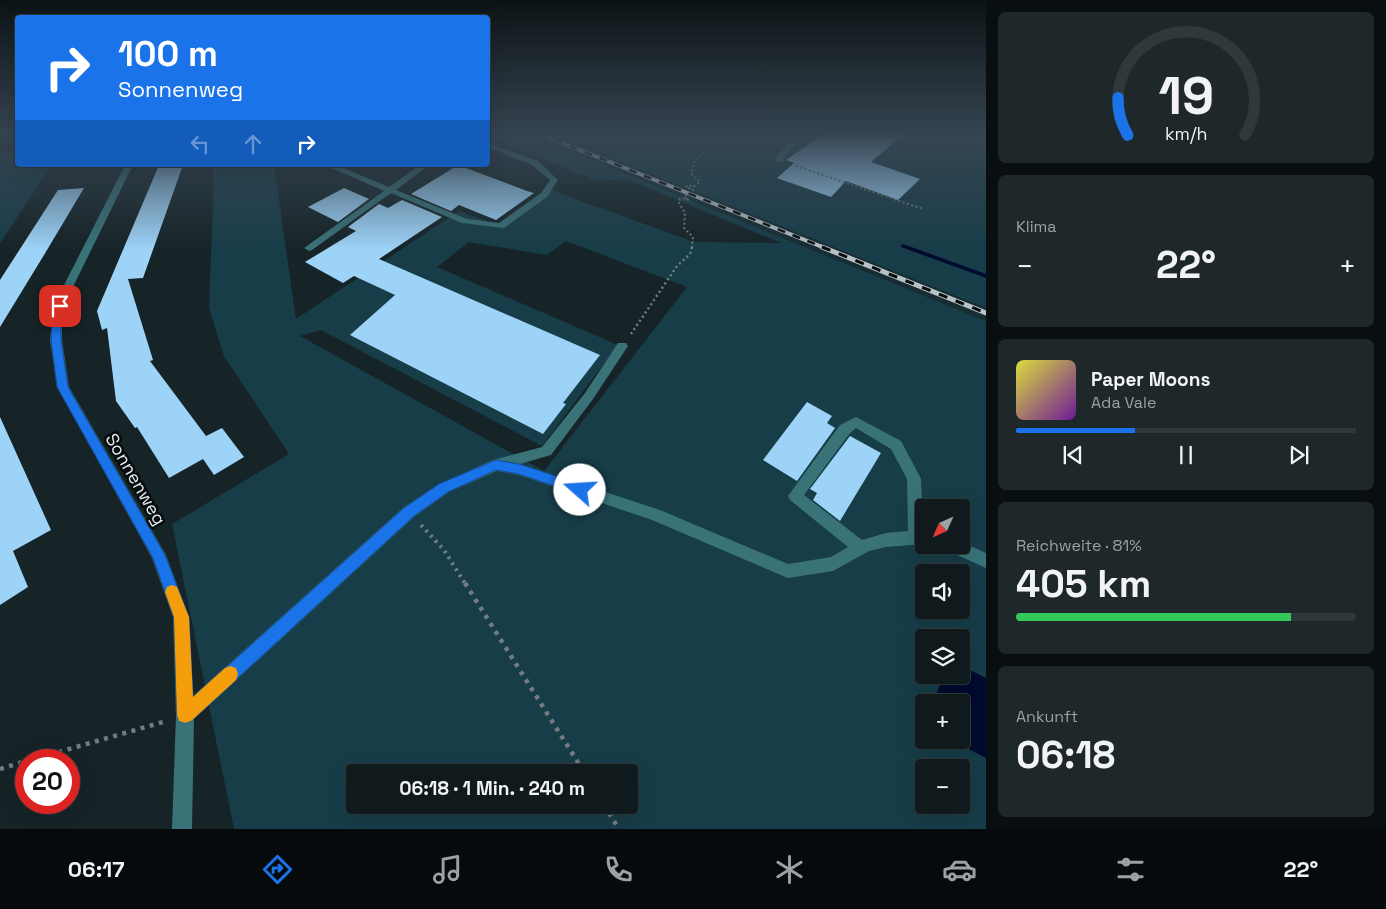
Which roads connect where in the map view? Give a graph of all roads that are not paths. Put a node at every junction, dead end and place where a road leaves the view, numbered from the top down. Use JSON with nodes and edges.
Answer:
{"nodes":[{"id":1,"x":125,"y":173,"type":"edge"},
{"id":2,"x":347,"y":173,"type":"edge"},
{"id":3,"x":414,"y":173,"type":"edge"},
{"id":4,"x":548,"y":173,"type":"edge"},
{"id":5,"x":388,"y":190,"type":"junction"},
{"id":6,"x":309,"y":248,"type":"dead end"},
{"id":7,"x":622,"y":346,"type":"road end"},
{"id":8,"x":496,"y":465,"type":"junction"},
{"id":9,"x":916,"y":499,"type":"edge"},
{"id":10,"x":915,"y":537,"type":"edge"},
{"id":11,"x":861,"y":548,"type":"junction"},
{"id":12,"x":970,"y":554,"type":"edge"},
{"id":13,"x":986,"y":561,"type":"edge"},
{"id":14,"x":185,"y":715,"type":"junction"},
{"id":15,"x":182,"y":829,"type":"edge"}],
"edges":[{"from":1,"to":14,"type":"street","name":"Sonnenweg"},
{"from":2,"to":5,"type":"street"},
{"from":3,"to":5,"type":"street"},
{"from":4,"to":5,"type":"street"},
{"from":5,"to":6,"type":"street"},
{"from":7,"to":8,"type":"street"},
{"from":8,"to":11,"type":"street"},
{"from":8,"to":14,"type":"street"},
{"from":9,"to":11,"type":"street"},
{"from":10,"to":11,"type":"street"},
{"from":12,"to":13,"type":"street"},
{"from":14,"to":15,"type":"street","name":"Sonnenweg"}]}
